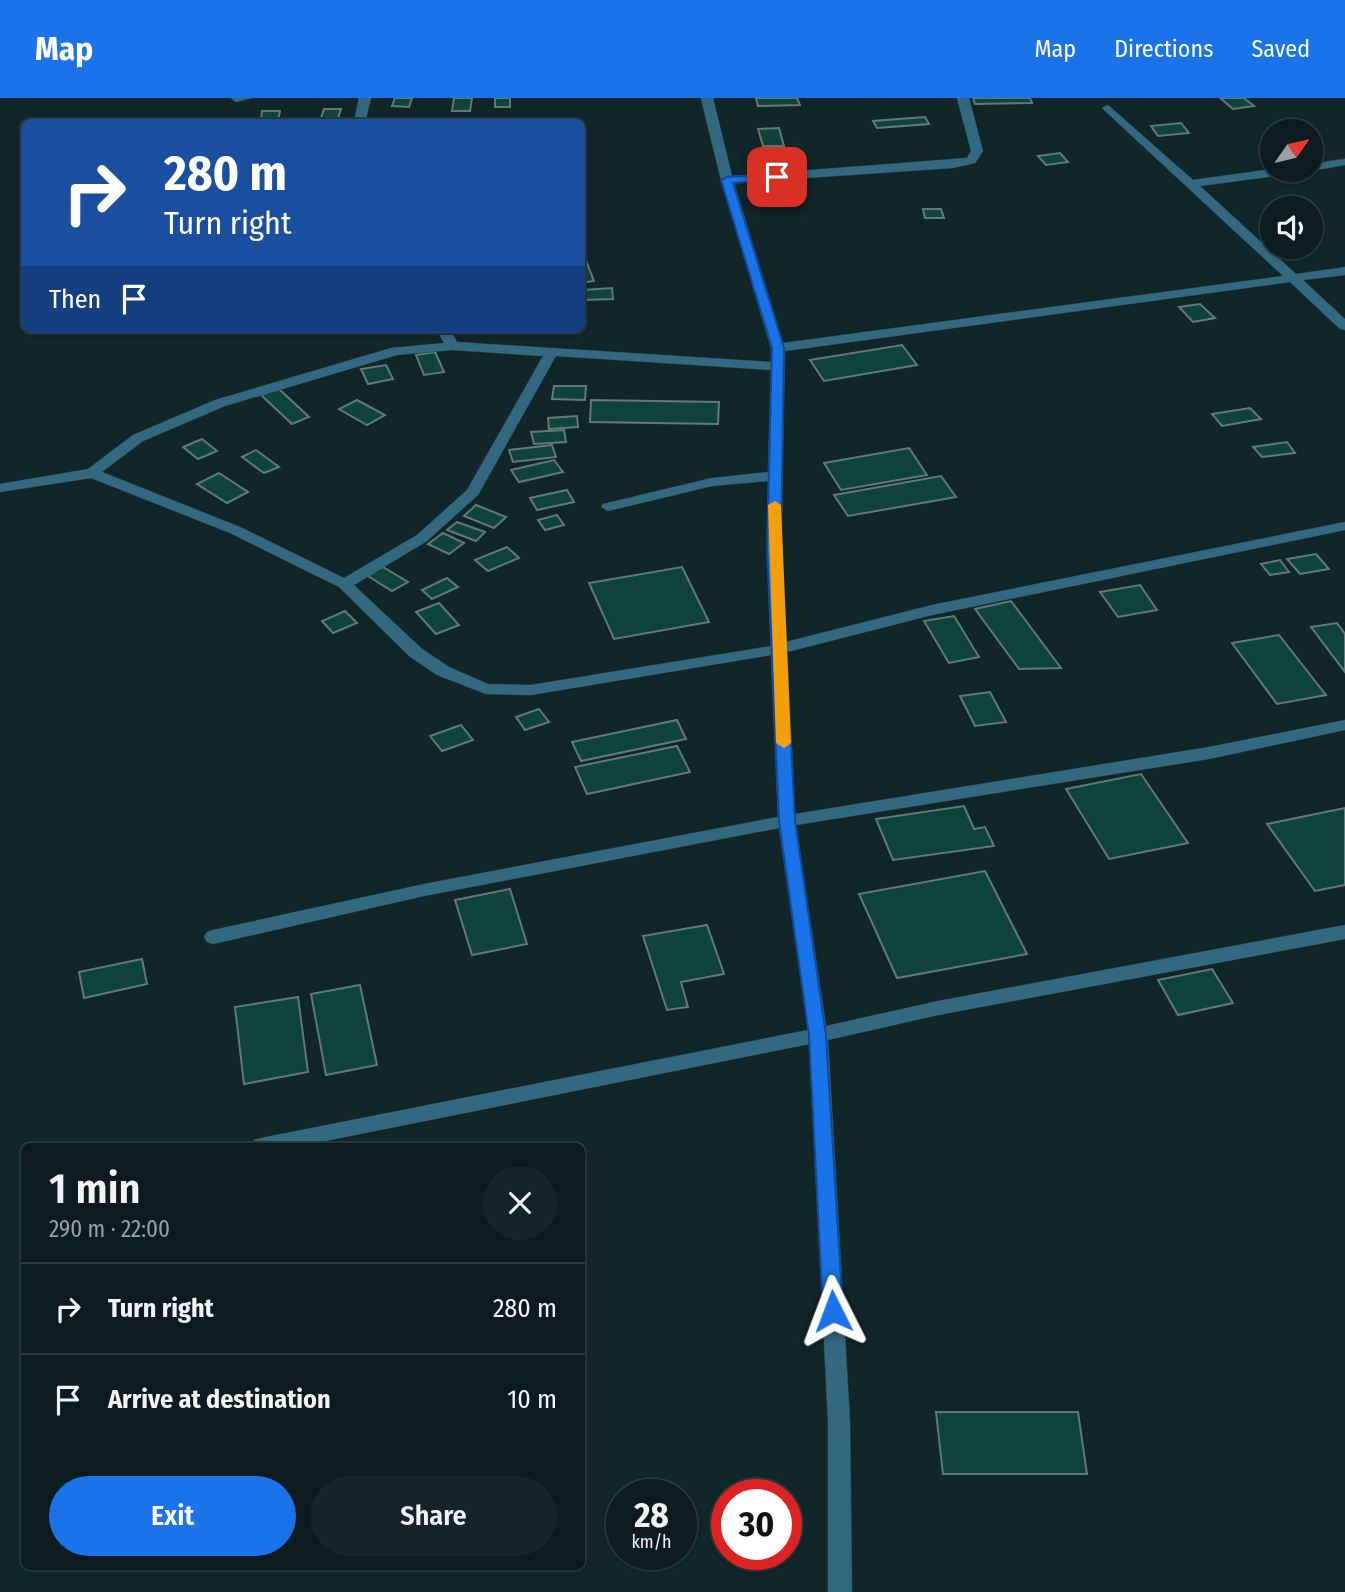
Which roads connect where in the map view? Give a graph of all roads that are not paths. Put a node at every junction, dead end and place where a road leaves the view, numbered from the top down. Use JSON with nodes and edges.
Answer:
{"nodes":[{"id":1,"x":246,"y":98,"type":"edge"},
{"id":2,"x":365,"y":98,"type":"edge"},
{"id":3,"x":707,"y":98,"type":"edge"},
{"id":4,"x":963,"y":98,"type":"edge"},
{"id":5,"x":236,"y":99,"type":"edge"},
{"id":6,"x":1108,"y":108,"type":"dead end"},
{"id":7,"x":360,"y":119,"type":"edge"},
{"id":8,"x":1345,"y":162,"type":"edge"},
{"id":9,"x":1323,"y":165,"type":"edge"},
{"id":10,"x":1260,"y":174,"type":"edge"},
{"id":11,"x":727,"y":180,"type":"junction"},
{"id":12,"x":1191,"y":184,"type":"junction"},
{"id":13,"x":1345,"y":271,"type":"edge"},
{"id":14,"x":1294,"y":279,"type":"junction"},
{"id":15,"x":1345,"y":326,"type":"edge"},
{"id":16,"x":445,"y":333,"type":"edge"},
{"id":17,"x":452,"y":346,"type":"junction"},
{"id":18,"x":552,"y":352,"type":"junction"},
{"id":19,"x":777,"y":357,"type":"junction"},
{"id":20,"x":92,"y":473,"type":"junction"},
{"id":21,"x":775,"y":476,"type":"junction"},
{"id":22,"x":0,"y":488,"type":"edge"},
{"id":23,"x":608,"y":507,"type":"dead end"},
{"id":24,"x":1345,"y":526,"type":"edge"},
{"id":25,"x":344,"y":584,"type":"junction"},
{"id":26,"x":779,"y":649,"type":"junction"},
{"id":27,"x":1345,"y":725,"type":"edge"},
{"id":28,"x":787,"y":821,"type":"junction"},
{"id":29,"x":1345,"y":932,"type":"edge"},
{"id":30,"x":213,"y":937,"type":"dead end"},
{"id":31,"x":818,"y":1035,"type":"junction"},
{"id":32,"x":276,"y":1143,"type":"edge"},
{"id":33,"x":840,"y":1592,"type":"edge"}],
"edges":[{"from":1,"to":5,"type":"street"},
{"from":2,"to":7,"type":"street"},
{"from":3,"to":11,"type":"street"},
{"from":4,"to":11,"type":"street"},
{"from":6,"to":12,"type":"street"},
{"from":8,"to":9,"type":"street"},
{"from":10,"to":12,"type":"street"},
{"from":11,"to":19,"type":"street"},
{"from":12,"to":14,"type":"street"},
{"from":13,"to":14,"type":"street"},
{"from":14,"to":15,"type":"street"},
{"from":14,"to":19,"type":"street"},
{"from":16,"to":17,"type":"street"},
{"from":17,"to":18,"type":"street"},
{"from":17,"to":20,"type":"street"},
{"from":18,"to":19,"type":"street"},
{"from":18,"to":25,"type":"street"},
{"from":19,"to":21,"type":"street"},
{"from":20,"to":22,"type":"street"},
{"from":20,"to":25,"type":"street"},
{"from":21,"to":23,"type":"street"},
{"from":21,"to":26,"type":"street"},
{"from":24,"to":26,"type":"street"},
{"from":25,"to":26,"type":"street"},
{"from":26,"to":28,"type":"street"},
{"from":27,"to":28,"type":"street"},
{"from":28,"to":30,"type":"street"},
{"from":28,"to":31,"type":"street"},
{"from":29,"to":31,"type":"street"},
{"from":31,"to":32,"type":"street"},
{"from":31,"to":33,"type":"street"}]}
